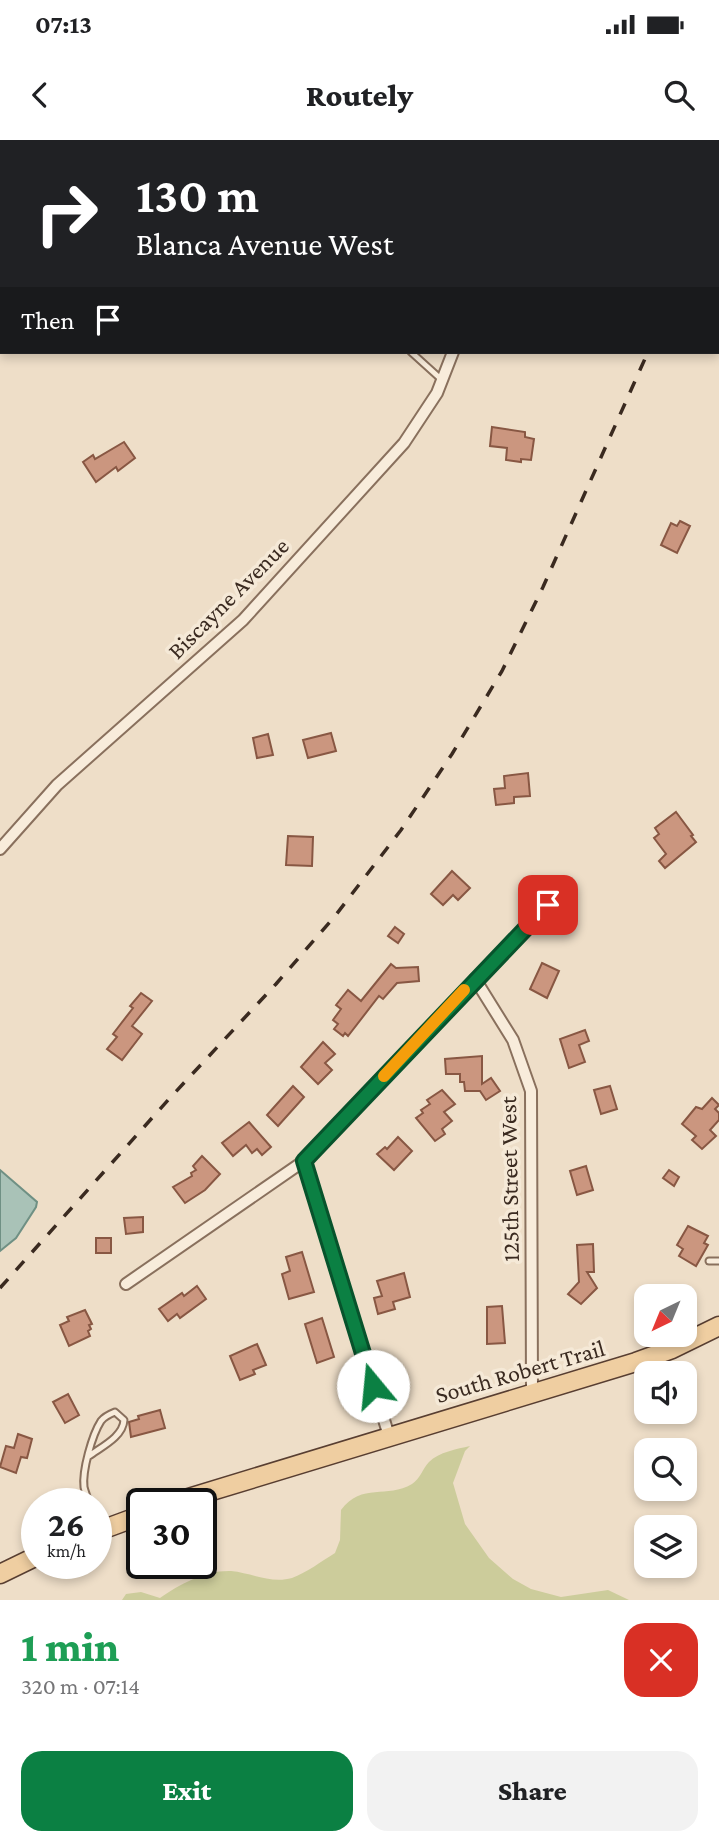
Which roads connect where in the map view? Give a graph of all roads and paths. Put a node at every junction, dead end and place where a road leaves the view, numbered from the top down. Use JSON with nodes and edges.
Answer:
{"nodes":[{"id":1,"x":413,"y":354,"type":"edge"},
{"id":2,"x":452,"y":354,"type":"edge"},
{"id":3,"x":442,"y":380,"type":"junction"},
{"id":4,"x":0,"y":849,"type":"edge"},
{"id":5,"x":548,"y":905,"type":"dead end"},
{"id":6,"x":475,"y":979,"type":"junction"},
{"id":7,"x":304,"y":1161,"type":"junction"},
{"id":8,"x":709,"y":1261,"type":"dead end"},
{"id":9,"x":719,"y":1261,"type":"edge"},
{"id":10,"x":126,"y":1284,"type":"dead end"},
{"id":11,"x":719,"y":1326,"type":"edge"},
{"id":12,"x":532,"y":1392,"type":"junction"},
{"id":13,"x":389,"y":1436,"type":"junction"},
{"id":14,"x":89,"y":1456,"type":"junction"},
{"id":15,"x":84,"y":1488,"type":"edge"},
{"id":16,"x":217,"y":1489,"type":"edge"},
{"id":17,"x":21,"y":1564,"type":"edge"},
{"id":18,"x":0,"y":1574,"type":"edge"}],
"edges":[{"from":1,"to":3,"type":"lane"},
{"from":2,"to":3,"type":"street","name":"Biscayne Avenue"},
{"from":3,"to":4,"type":"street","name":"Biscayne Avenue"},
{"from":5,"to":6,"type":"street"},
{"from":6,"to":7,"type":"street"},
{"from":6,"to":12,"type":"street","name":"125th Street West"},
{"from":7,"to":10,"type":"street"},
{"from":7,"to":13,"type":"street"},
{"from":8,"to":9,"type":"lane"},
{"from":11,"to":12,"type":"main road","name":"South Robert Trail"},
{"from":12,"to":13,"type":"main road","name":"South Robert Trail"},
{"from":13,"to":16,"type":"main road","name":"South Robert Trail"},
{"from":14,"to":14,"type":"lane"},
{"from":14,"to":15,"type":"lane"},
{"from":17,"to":18,"type":"main road"}]}
